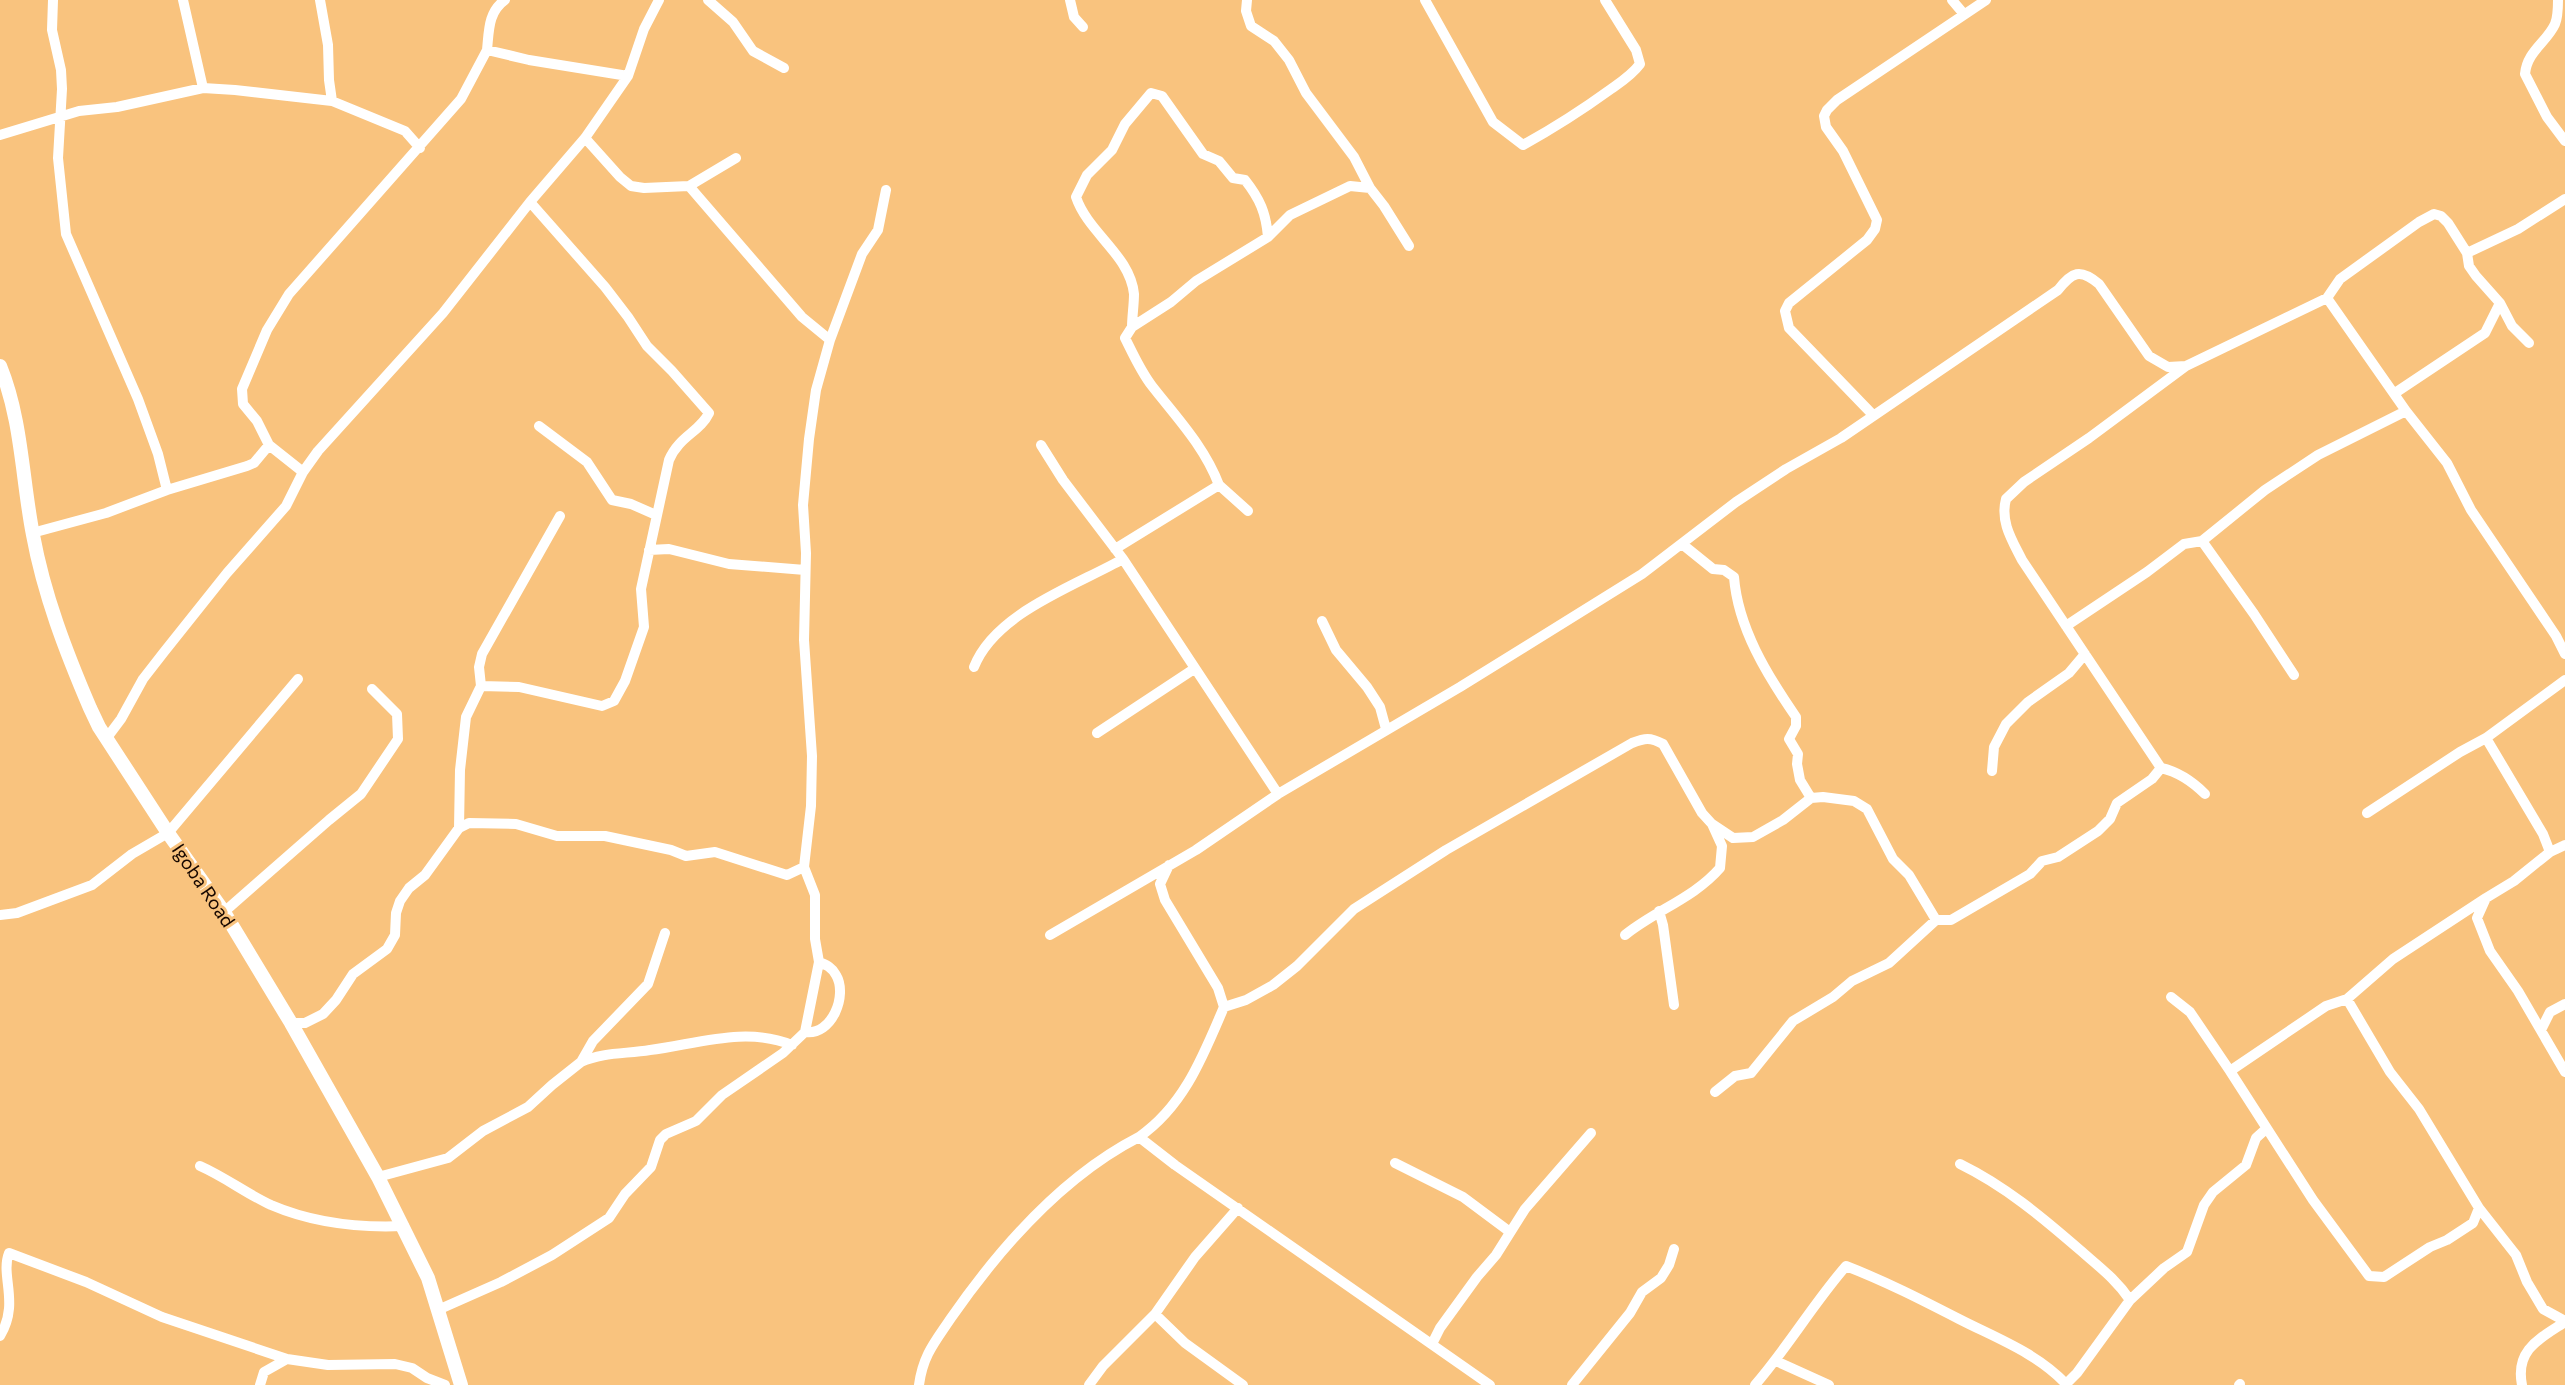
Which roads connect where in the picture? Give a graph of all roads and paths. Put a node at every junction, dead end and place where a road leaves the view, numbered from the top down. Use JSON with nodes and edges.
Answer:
{"nodes":[{"id":1,"x":52,"y":0,"type":"edge"},
{"id":2,"x":183,"y":0,"type":"edge"},
{"id":3,"x":320,"y":0,"type":"edge"},
{"id":4,"x":505,"y":0,"type":"edge"},
{"id":5,"x":659,"y":0,"type":"edge"},
{"id":6,"x":708,"y":0,"type":"edge"},
{"id":7,"x":1070,"y":0,"type":"edge"},
{"id":8,"x":1247,"y":0,"type":"edge"},
{"id":9,"x":1425,"y":0,"type":"edge"},
{"id":10,"x":1605,"y":0,"type":"edge"},
{"id":11,"x":1952,"y":0,"type":"edge"},
{"id":12,"x":1986,"y":0,"type":"edge"},
{"id":13,"x":2558,"y":0,"type":"edge"},
{"id":14,"x":1963,"y":13,"type":"junction"},
{"id":15,"x":1083,"y":27,"type":"dead end"},
{"id":16,"x":487,"y":50,"type":"junction"},
{"id":17,"x":784,"y":68,"type":"dead end"},
{"id":18,"x":628,"y":76,"type":"junction"},
{"id":19,"x":203,"y":88,"type":"junction"},
{"id":20,"x":332,"y":101,"type":"junction"},
{"id":21,"x":59,"y":116,"type":"junction"},
{"id":22,"x":0,"y":135,"type":"edge"},
{"id":23,"x":585,"y":138,"type":"junction"},
{"id":24,"x":2565,"y":141,"type":"edge"},
{"id":25,"x":419,"y":148,"type":"junction"},
{"id":26,"x":736,"y":158,"type":"dead end"},
{"id":27,"x":689,"y":186,"type":"junction"},
{"id":28,"x":1370,"y":188,"type":"junction"},
{"id":29,"x":886,"y":190,"type":"dead end"},
{"id":30,"x":2565,"y":199,"type":"edge"},
{"id":31,"x":530,"y":202,"type":"junction"},
{"id":32,"x":1268,"y":237,"type":"junction"},
{"id":33,"x":1409,"y":246,"type":"dead end"},
{"id":34,"x":2467,"y":253,"type":"junction"},
{"id":35,"x":2327,"y":298,"type":"junction"},
{"id":36,"x":2500,"y":303,"type":"junction"},
{"id":37,"x":1132,"y":327,"type":"junction"},
{"id":38,"x":830,"y":340,"type":"junction"},
{"id":39,"x":2529,"y":343,"type":"dead end"},
{"id":40,"x":2158,"y":363,"type":"junction"},
{"id":41,"x":0,"y":366,"type":"edge"},
{"id":42,"x":2186,"y":366,"type":"junction"},
{"id":43,"x":2153,"y":390,"type":"junction"},
{"id":44,"x":2395,"y":393,"type":"junction"},
{"id":45,"x":2406,"y":411,"type":"junction"},
{"id":46,"x":1872,"y":415,"type":"junction"},
{"id":47,"x":539,"y":426,"type":"dead end"},
{"id":48,"x":1041,"y":444,"type":"dead end"},
{"id":49,"x":268,"y":445,"type":"junction"},
{"id":50,"x":303,"y":472,"type":"junction"},
{"id":51,"x":1219,"y":485,"type":"junction"},
{"id":52,"x":167,"y":490,"type":"junction"},
{"id":53,"x":1248,"y":511,"type":"dead end"},
{"id":54,"x":656,"y":515,"type":"junction"},
{"id":55,"x":559,"y":516,"type":"dead end"},
{"id":56,"x":32,"y":533,"type":"junction"},
{"id":57,"x":2202,"y":541,"type":"junction"},
{"id":58,"x":1682,"y":544,"type":"junction"},
{"id":59,"x":1115,"y":549,"type":"junction"},
{"id":60,"x":649,"y":550,"type":"junction"},
{"id":61,"x":1122,"y":559,"type":"junction"},
{"id":62,"x":805,"y":570,"type":"junction"},
{"id":63,"x":1322,"y":621,"type":"dead end"},
{"id":64,"x":2066,"y":626,"type":"junction"},
{"id":65,"x":2085,"y":654,"type":"junction"},
{"id":66,"x":2565,"y":654,"type":"edge"},
{"id":67,"x":974,"y":667,"type":"dead end"},
{"id":68,"x":1194,"y":669,"type":"junction"},
{"id":69,"x":2294,"y":675,"type":"dead end"},
{"id":70,"x":298,"y":679,"type":"dead end"},
{"id":71,"x":2565,"y":680,"type":"edge"},
{"id":72,"x":481,"y":686,"type":"junction"},
{"id":73,"x":372,"y":689,"type":"dead end"},
{"id":74,"x":1386,"y":729,"type":"junction"},
{"id":75,"x":1097,"y":733,"type":"dead end"},
{"id":76,"x":2486,"y":738,"type":"junction"},
{"id":77,"x":106,"y":739,"type":"junction"},
{"id":78,"x":2161,"y":768,"type":"junction"},
{"id":79,"x":1992,"y":771,"type":"dead end"},
{"id":80,"x":2205,"y":793,"type":"dead end"},
{"id":81,"x":1278,"y":794,"type":"junction"},
{"id":82,"x":1811,"y":798,"type":"junction"},
{"id":83,"x":2367,"y":813,"type":"dead end"},
{"id":84,"x":1712,"y":824,"type":"junction"},
{"id":85,"x":459,"y":828,"type":"junction"},
{"id":86,"x":168,"y":833,"type":"junction"},
{"id":87,"x":2565,"y":845,"type":"edge"},
{"id":88,"x":2550,"y":852,"type":"junction"},
{"id":89,"x":1169,"y":866,"type":"junction"},
{"id":90,"x":804,"y":867,"type":"junction"},
{"id":91,"x":787,"y":875,"type":"junction"},
{"id":92,"x":812,"y":887,"type":"junction"},
{"id":93,"x":2486,"y":898,"type":"junction"},
{"id":94,"x":1659,"y":911,"type":"junction"},
{"id":95,"x":224,"y":912,"type":"junction"},
{"id":96,"x":0,"y":915,"type":"edge"},
{"id":97,"x":1936,"y":920,"type":"junction"},
{"id":98,"x":665,"y":933,"type":"dead end"},
{"id":99,"x":1050,"y":935,"type":"dead end"},
{"id":100,"x":1625,"y":935,"type":"dead end"},
{"id":101,"x":819,"y":961,"type":"junction"},
{"id":102,"x":2171,"y":997,"type":"dead end"},
{"id":103,"x":2347,"y":999,"type":"junction"},
{"id":104,"x":2565,"y":1004,"type":"edge"},
{"id":105,"x":1674,"y":1005,"type":"dead end"},
{"id":106,"x":1224,"y":1007,"type":"junction"},
{"id":107,"x":291,"y":1023,"type":"junction"},
{"id":108,"x":2541,"y":1030,"type":"junction"},
{"id":109,"x":805,"y":1032,"type":"junction"},
{"id":110,"x":792,"y":1045,"type":"junction"},
{"id":111,"x":582,"y":1062,"type":"junction"},
{"id":112,"x":2230,"y":1071,"type":"junction"},
{"id":113,"x":2565,"y":1072,"type":"edge"},
{"id":114,"x":1715,"y":1092,"type":"dead end"},
{"id":115,"x":2266,"y":1129,"type":"junction"},
{"id":116,"x":1591,"y":1133,"type":"dead end"},
{"id":117,"x":1139,"y":1137,"type":"junction"},
{"id":118,"x":1395,"y":1163,"type":"dead end"},
{"id":119,"x":1960,"y":1164,"type":"dead end"},
{"id":120,"x":200,"y":1166,"type":"dead end"},
{"id":121,"x":378,"y":1177,"type":"junction"},
{"id":122,"x":1238,"y":1208,"type":"junction"},
{"id":123,"x":2479,"y":1208,"type":"junction"},
{"id":124,"x":404,"y":1226,"type":"junction"},
{"id":125,"x":1510,"y":1232,"type":"junction"},
{"id":126,"x":1674,"y":1249,"type":"dead end"},
{"id":127,"x":5,"y":1250,"type":"edge"},
{"id":128,"x":2130,"y":1300,"type":"junction"},
{"id":129,"x":440,"y":1309,"type":"junction"},
{"id":130,"x":1154,"y":1314,"type":"junction"},
{"id":131,"x":2565,"y":1322,"type":"edge"},
{"id":132,"x":0,"y":1336,"type":"edge"},
{"id":133,"x":1432,"y":1344,"type":"junction"},
{"id":134,"x":286,"y":1359,"type":"junction"},
{"id":135,"x":1776,"y":1361,"type":"junction"},
{"id":136,"x":260,"y":1385,"type":"edge"},
{"id":137,"x":445,"y":1385,"type":"edge"},
{"id":138,"x":461,"y":1385,"type":"edge"},
{"id":139,"x":919,"y":1385,"type":"edge"},
{"id":140,"x":1089,"y":1385,"type":"edge"},
{"id":141,"x":1243,"y":1385,"type":"edge"},
{"id":142,"x":1490,"y":1385,"type":"edge"},
{"id":143,"x":1572,"y":1385,"type":"edge"},
{"id":144,"x":1755,"y":1385,"type":"edge"},
{"id":145,"x":1829,"y":1385,"type":"edge"},
{"id":146,"x":2065,"y":1385,"type":"edge"},
{"id":147,"x":2522,"y":1385,"type":"edge"}],
"edges":[{"from":1,"to":21,"type":"street"},
{"from":2,"to":19,"type":"street"},
{"from":3,"to":20,"type":"street"},
{"from":4,"to":16,"type":"street"},
{"from":5,"to":18,"type":"street"},
{"from":6,"to":17,"type":"street"},
{"from":7,"to":15,"type":"street"},
{"from":8,"to":28,"type":"street"},
{"from":9,"to":10,"type":"street"},
{"from":11,"to":14,"type":"street"},
{"from":12,"to":14,"type":"street"},
{"from":13,"to":24,"type":"street"},
{"from":14,"to":46,"type":"street"},
{"from":16,"to":18,"type":"street"},
{"from":16,"to":25,"type":"street"},
{"from":18,"to":23,"type":"street"},
{"from":19,"to":20,"type":"street"},
{"from":19,"to":21,"type":"street"},
{"from":20,"to":25,"type":"street"},
{"from":21,"to":22,"type":"street"},
{"from":21,"to":52,"type":"street"},
{"from":23,"to":27,"type":"street"},
{"from":23,"to":31,"type":"street"},
{"from":25,"to":49,"type":"street"},
{"from":26,"to":27,"type":"street"},
{"from":27,"to":38,"type":"street"},
{"from":28,"to":32,"type":"street"},
{"from":28,"to":33,"type":"street"},
{"from":29,"to":38,"type":"street"},
{"from":30,"to":34,"type":"street"},
{"from":31,"to":50,"type":"street"},
{"from":31,"to":54,"type":"street"},
{"from":32,"to":37,"type":"street"},
{"from":32,"to":37,"type":"street"},
{"from":34,"to":35,"type":"street"},
{"from":34,"to":36,"type":"street"},
{"from":35,"to":42,"type":"street"},
{"from":35,"to":44,"type":"street"},
{"from":36,"to":39,"type":"street"},
{"from":36,"to":44,"type":"street"},
{"from":37,"to":51,"type":"street"},
{"from":38,"to":62,"type":"street"},
{"from":40,"to":42,"type":"street"},
{"from":40,"to":43,"type":"street"},
{"from":40,"to":46,"type":"street"},
{"from":41,"to":56,"type":"street","name":"Igoba Road"},
{"from":42,"to":43,"type":"street"},
{"from":43,"to":64,"type":"street"},
{"from":44,"to":45,"type":"street"},
{"from":45,"to":57,"type":"street"},
{"from":45,"to":66,"type":"street"},
{"from":46,"to":58,"type":"street"},
{"from":47,"to":54,"type":"street"},
{"from":48,"to":59,"type":"street"},
{"from":49,"to":50,"type":"street"},
{"from":49,"to":52,"type":"street"},
{"from":50,"to":77,"type":"street"},
{"from":51,"to":53,"type":"street"},
{"from":51,"to":59,"type":"street"},
{"from":52,"to":56,"type":"street"},
{"from":54,"to":60,"type":"street"},
{"from":55,"to":72,"type":"street"},
{"from":56,"to":77,"type":"street","name":"Igoba Road"},
{"from":57,"to":64,"type":"street"},
{"from":57,"to":69,"type":"street"},
{"from":58,"to":74,"type":"street"},
{"from":58,"to":82,"type":"street"},
{"from":59,"to":61,"type":"street"},
{"from":60,"to":62,"type":"street"},
{"from":60,"to":72,"type":"street"},
{"from":61,"to":67,"type":"street"},
{"from":61,"to":68,"type":"street"},
{"from":62,"to":90,"type":"street"},
{"from":63,"to":74,"type":"street"},
{"from":64,"to":65,"type":"street"},
{"from":65,"to":78,"type":"street"},
{"from":65,"to":79,"type":"street"},
{"from":68,"to":75,"type":"street"},
{"from":68,"to":81,"type":"street"},
{"from":70,"to":86,"type":"street"},
{"from":71,"to":76,"type":"street"},
{"from":72,"to":85,"type":"street"},
{"from":73,"to":95,"type":"street"},
{"from":74,"to":81,"type":"street"},
{"from":76,"to":83,"type":"street"},
{"from":76,"to":88,"type":"street"},
{"from":77,"to":86,"type":"street","name":"Igoba Road"},
{"from":78,"to":80,"type":"street"},
{"from":78,"to":97,"type":"street"},
{"from":81,"to":89,"type":"street"},
{"from":82,"to":84,"type":"street"},
{"from":82,"to":97,"type":"street"},
{"from":84,"to":94,"type":"street"},
{"from":84,"to":106,"type":"street"},
{"from":85,"to":91,"type":"street"},
{"from":85,"to":107,"type":"street"},
{"from":86,"to":95,"type":"street","name":"Igoba Road"},
{"from":86,"to":96,"type":"street"},
{"from":87,"to":88,"type":"street"},
{"from":88,"to":93,"type":"street"},
{"from":89,"to":99,"type":"street"},
{"from":89,"to":106,"type":"street"},
{"from":90,"to":91,"type":"street"},
{"from":90,"to":92,"type":"street"},
{"from":91,"to":92,"type":"street"},
{"from":92,"to":101,"type":"street"},
{"from":93,"to":103,"type":"street"},
{"from":93,"to":108,"type":"street"},
{"from":94,"to":100,"type":"street"},
{"from":94,"to":105,"type":"street"},
{"from":95,"to":107,"type":"street","name":"Igoba Road"},
{"from":97,"to":114,"type":"street"},
{"from":98,"to":111,"type":"street"},
{"from":101,"to":109,"type":"street"},
{"from":101,"to":109,"type":"street"},
{"from":102,"to":112,"type":"street"},
{"from":103,"to":112,"type":"street"},
{"from":103,"to":123,"type":"street"},
{"from":104,"to":108,"type":"street"},
{"from":106,"to":117,"type":"street"},
{"from":107,"to":121,"type":"street","name":"Igoba Road"},
{"from":108,"to":113,"type":"street"},
{"from":109,"to":110,"type":"street"},
{"from":110,"to":111,"type":"street"},
{"from":110,"to":129,"type":"street"},
{"from":111,"to":121,"type":"street"},
{"from":112,"to":115,"type":"street"},
{"from":115,"to":123,"type":"street"},
{"from":115,"to":128,"type":"street"},
{"from":116,"to":125,"type":"street"},
{"from":117,"to":122,"type":"street"},
{"from":117,"to":139,"type":"street"},
{"from":118,"to":125,"type":"street"},
{"from":119,"to":128,"type":"street"},
{"from":120,"to":124,"type":"street"},
{"from":121,"to":124,"type":"street","name":"Igoba Road"},
{"from":122,"to":130,"type":"street"},
{"from":122,"to":133,"type":"street"},
{"from":123,"to":131,"type":"street"},
{"from":124,"to":129,"type":"street","name":"Igoba Road"},
{"from":125,"to":133,"type":"street"},
{"from":126,"to":143,"type":"street"},
{"from":127,"to":132,"type":"street"},
{"from":127,"to":134,"type":"street"},
{"from":128,"to":146,"type":"street"},
{"from":129,"to":138,"type":"street","name":"Igoba Road"},
{"from":130,"to":140,"type":"street"},
{"from":130,"to":141,"type":"street"},
{"from":131,"to":147,"type":"street"},
{"from":133,"to":142,"type":"street"},
{"from":134,"to":136,"type":"street"},
{"from":134,"to":137,"type":"street"},
{"from":135,"to":144,"type":"street"},
{"from":135,"to":145,"type":"street"},
{"from":135,"to":146,"type":"street"}]}
